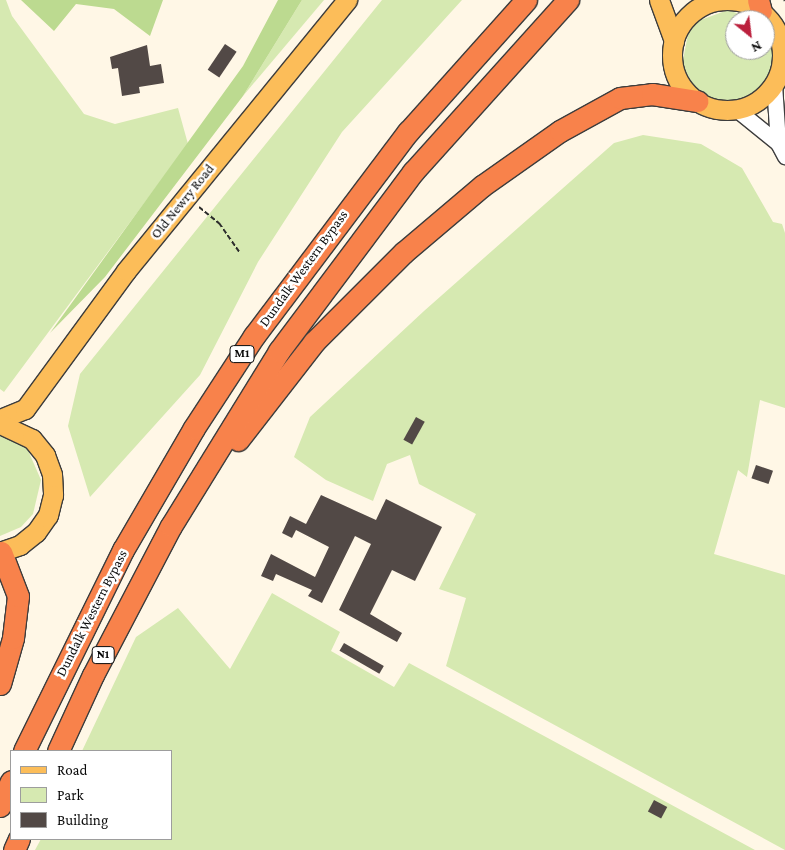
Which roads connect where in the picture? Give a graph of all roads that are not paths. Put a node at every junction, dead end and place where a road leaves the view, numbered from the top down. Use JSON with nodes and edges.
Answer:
{"nodes":[{"id":1,"x":347,"y":0,"type":"edge"},
{"id":2,"x":526,"y":0,"type":"edge"},
{"id":3,"x":568,"y":0,"type":"edge"},
{"id":4,"x":659,"y":0,"type":"edge"},
{"id":5,"x":701,"y":2,"type":"edge"},
{"id":6,"x":759,"y":5,"type":"edge"},
{"id":7,"x":674,"y":41,"type":"junction"},
{"id":8,"x":784,"y":47,"type":"edge"},
{"id":9,"x":774,"y":84,"type":"junction"},
{"id":10,"x":697,"y":101,"type":"junction"},
{"id":11,"x":736,"y":109,"type":"junction"},
{"id":12,"x":782,"y":150,"type":"edge"},
{"id":13,"x":25,"y":409,"type":"junction"},
{"id":14,"x":0,"y":419,"type":"edge"},
{"id":15,"x":0,"y":424,"type":"edge"},
{"id":16,"x":32,"y":439,"type":"junction"},
{"id":17,"x":0,"y":552,"type":"edge"},
{"id":18,"x":152,"y":560,"type":"junction"},
{"id":19,"x":0,"y":684,"type":"edge"},
{"id":20,"x":24,"y":750,"type":"edge"},
{"id":21,"x":58,"y":750,"type":"edge"},
{"id":22,"x":10,"y":783,"type":"edge"},
{"id":23,"x":0,"y":806,"type":"edge"}],
"edges":[{"from":1,"to":13,"type":"main road","name":"Old Newry Road"},
{"from":2,"to":20,"type":"highway","name":"Dundalk Western Bypass","number":"M1"},
{"from":3,"to":18,"type":"highway","name":"Dundalk Western Bypass","number":"M1"},
{"from":4,"to":7,"type":"main road"},
{"from":5,"to":6,"type":"main road"},
{"from":5,"to":7,"type":"main road"},
{"from":6,"to":8,"type":"main road"},
{"from":7,"to":10,"type":"main road"},
{"from":8,"to":9,"type":"main road"},
{"from":9,"to":11,"type":"main road"},
{"from":9,"to":12,"type":"street"},
{"from":10,"to":11,"type":"main road"},
{"from":10,"to":18,"type":"highway"},
{"from":11,"to":12,"type":"street"},
{"from":13,"to":14,"type":"main road"},
{"from":13,"to":16,"type":"main road"},
{"from":15,"to":16,"type":"main road"},
{"from":16,"to":17,"type":"main road"},
{"from":17,"to":19,"type":"highway"},
{"from":18,"to":21,"type":"highway","number":"N1"},
{"from":22,"to":23,"type":"highway"}]}
